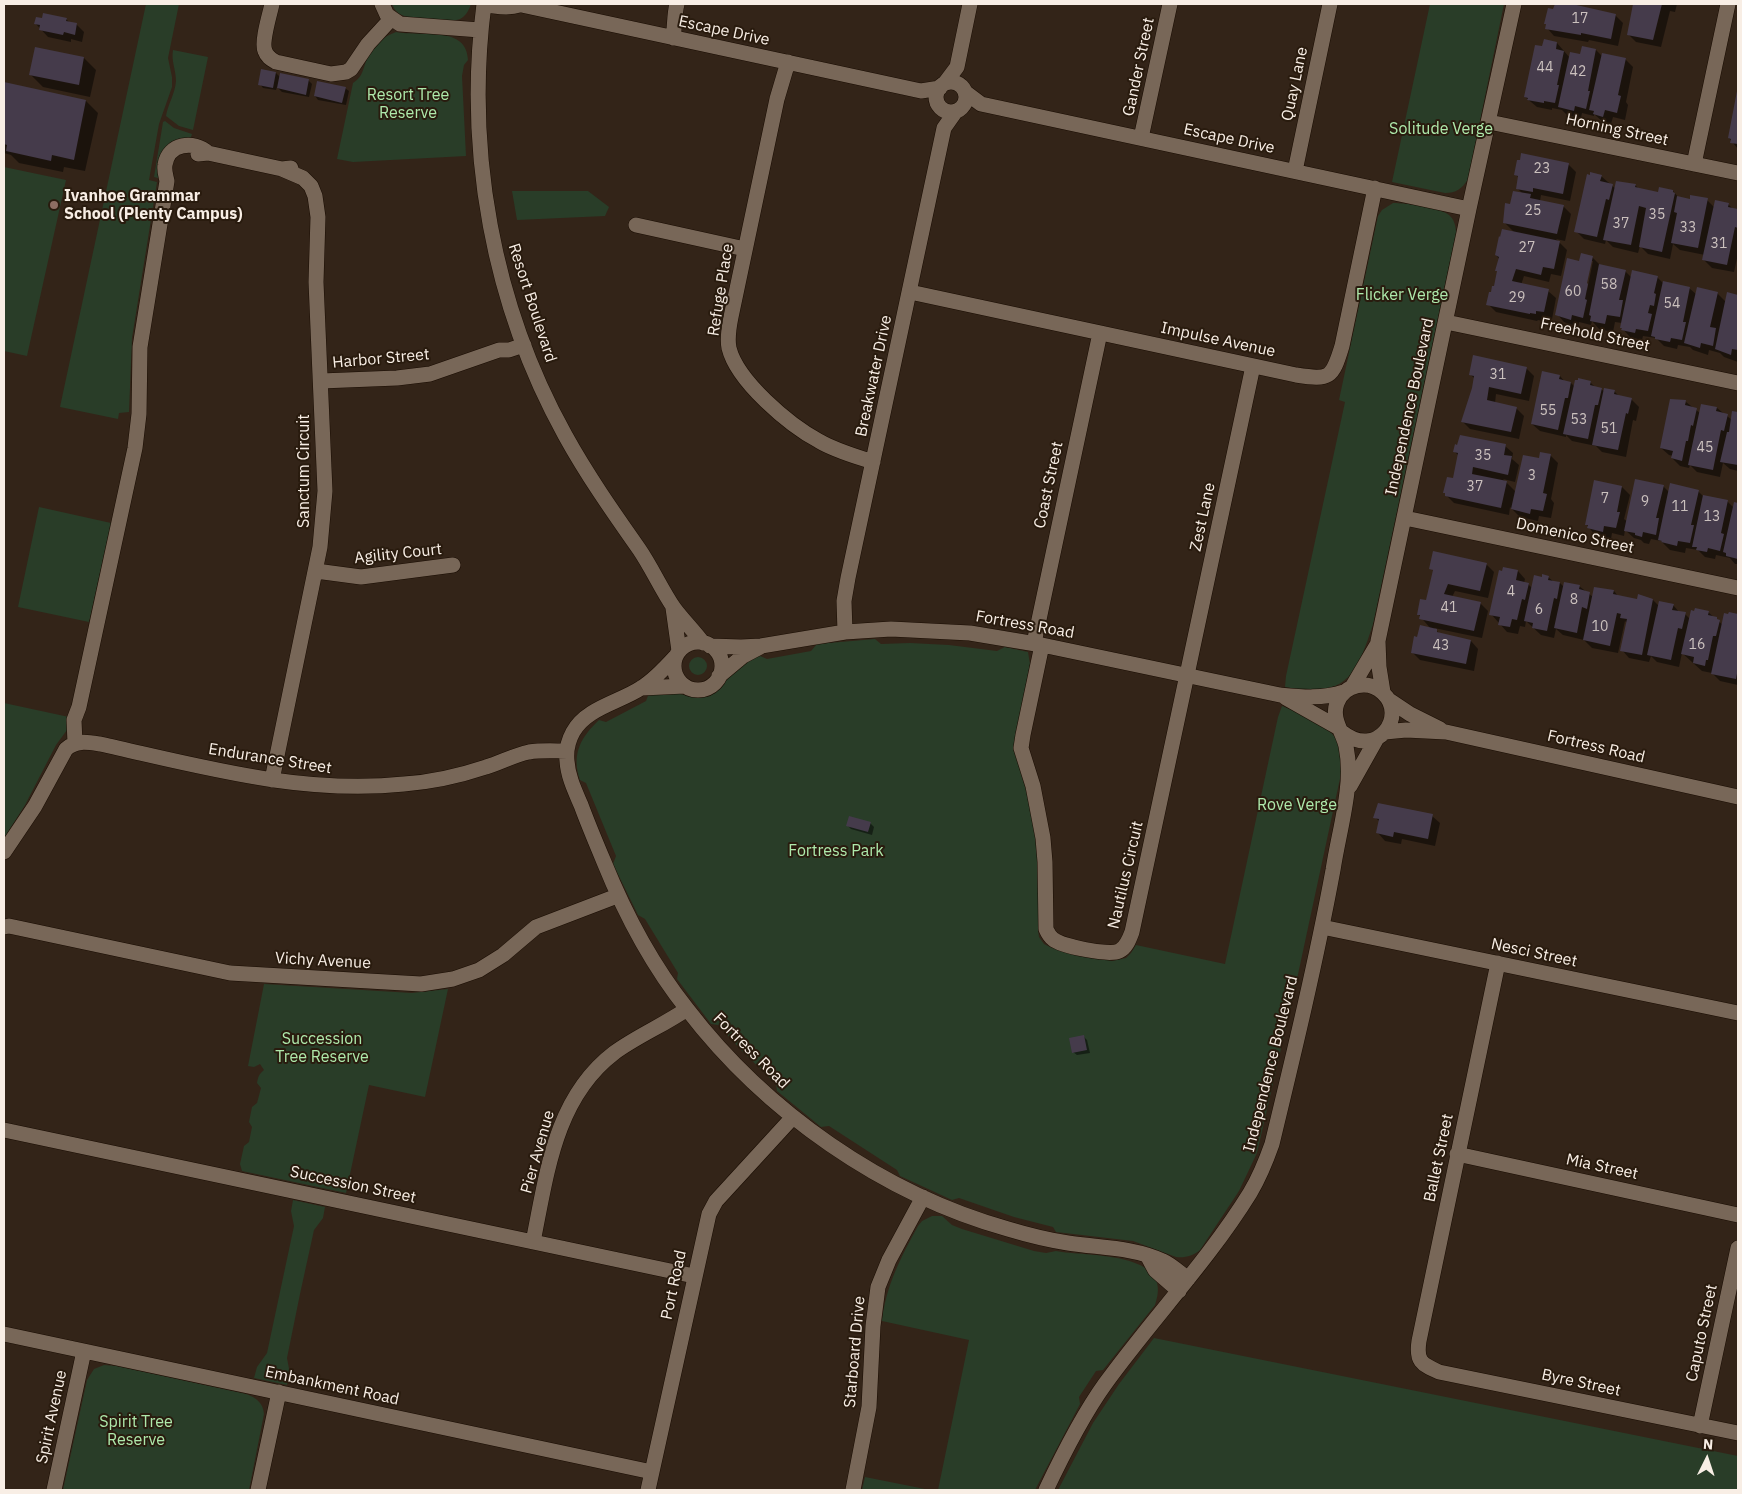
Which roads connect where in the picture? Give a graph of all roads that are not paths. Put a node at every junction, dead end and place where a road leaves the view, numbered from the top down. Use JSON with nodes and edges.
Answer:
{"nodes":[{"id":1,"x":272,"y":4,"type":"edge"},
{"id":2,"x":382,"y":4,"type":"edge"},
{"id":3,"x":484,"y":4,"type":"edge"},
{"id":4,"x":518,"y":4,"type":"edge"},
{"id":5,"x":970,"y":4,"type":"edge"},
{"id":6,"x":1170,"y":4,"type":"edge"},
{"id":7,"x":1330,"y":4,"type":"edge"},
{"id":8,"x":1514,"y":4,"type":"edge"},
{"id":9,"x":1728,"y":4,"type":"edge"},
{"id":10,"x":675,"y":10,"type":"edge"},
{"id":11,"x":391,"y":19,"type":"junction"},
{"id":12,"x":480,"y":30,"type":"junction"},
{"id":13,"x":670,"y":37,"type":"junction"},
{"id":14,"x":785,"y":62,"type":"junction"},
{"id":15,"x":957,"y":67,"type":"junction"},
{"id":16,"x":942,"y":85,"type":"junction"},
{"id":17,"x":963,"y":90,"type":"junction"},
{"id":18,"x":921,"y":91,"type":"junction"},
{"id":19,"x":981,"y":104,"type":"junction"},
{"id":20,"x":938,"y":105,"type":"junction"},
{"id":21,"x":958,"y":110,"type":"junction"},
{"id":22,"x":1489,"y":122,"type":"junction"},
{"id":23,"x":944,"y":128,"type":"junction"},
{"id":24,"x":1142,"y":138,"type":"junction"},
{"id":25,"x":1694,"y":164,"type":"junction"},
{"id":26,"x":1295,"y":171,"type":"junction"},
{"id":27,"x":1738,"y":173,"type":"edge"},
{"id":28,"x":1375,"y":188,"type":"junction"},
{"id":29,"x":1469,"y":209,"type":"junction"},
{"id":30,"x":636,"y":225,"type":"dead end"},
{"id":31,"x":745,"y":249,"type":"junction"},
{"id":32,"x":910,"y":292,"type":"junction"},
{"id":33,"x":1446,"y":322,"type":"junction"},
{"id":34,"x":1100,"y":333,"type":"junction"},
{"id":35,"x":522,"y":342,"type":"junction"},
{"id":36,"x":1253,"y":366,"type":"junction"},
{"id":37,"x":320,"y":381,"type":"junction"},
{"id":38,"x":1738,"y":384,"type":"edge"},
{"id":39,"x":873,"y":462,"type":"junction"},
{"id":40,"x":1405,"y":518,"type":"junction"},
{"id":41,"x":454,"y":565,"type":"dead end"},
{"id":42,"x":316,"y":571,"type":"junction"},
{"id":43,"x":1738,"y":588,"type":"edge"},
{"id":44,"x":673,"y":607,"type":"junction"},
{"id":45,"x":845,"y":632,"type":"junction"},
{"id":46,"x":1378,"y":642,"type":"junction"},
{"id":47,"x":706,"y":644,"type":"junction"},
{"id":48,"x":1038,"y":644,"type":"junction"},
{"id":49,"x":761,"y":646,"type":"junction"},
{"id":50,"x":677,"y":654,"type":"junction"},
{"id":51,"x":1187,"y":675,"type":"junction"},
{"id":52,"x":719,"y":676,"type":"junction"},
{"id":53,"x":685,"y":686,"type":"junction"},
{"id":54,"x":640,"y":688,"type":"junction"},
{"id":55,"x":1348,"y":690,"type":"junction"},
{"id":56,"x":1280,"y":695,"type":"junction"},
{"id":57,"x":1386,"y":696,"type":"junction"},
{"id":58,"x":1341,"y":730,"type":"junction"},
{"id":59,"x":1446,"y":732,"type":"junction"},
{"id":60,"x":1381,"y":735,"type":"junction"},
{"id":61,"x":80,"y":742,"type":"junction"},
{"id":62,"x":567,"y":751,"type":"junction"},
{"id":63,"x":272,"y":780,"type":"junction"},
{"id":64,"x":1347,"y":792,"type":"junction"},
{"id":65,"x":1738,"y":797,"type":"edge"},
{"id":66,"x":4,"y":852,"type":"edge"},
{"id":67,"x":617,"y":896,"type":"junction"},
{"id":68,"x":6,"y":925,"type":"edge"},
{"id":69,"x":1322,"y":927,"type":"junction"},
{"id":70,"x":1498,"y":963,"type":"junction"},
{"id":71,"x":686,"y":1009,"type":"junction"},
{"id":72,"x":1738,"y":1013,"type":"edge"},
{"id":73,"x":793,"y":1117,"type":"junction"},
{"id":74,"x":4,"y":1130,"type":"edge"},
{"id":75,"x":1458,"y":1154,"type":"junction"},
{"id":76,"x":923,"y":1197,"type":"junction"},
{"id":77,"x":1738,"y":1214,"type":"edge"},
{"id":78,"x":533,"y":1242,"type":"junction"},
{"id":79,"x":1738,"y":1248,"type":"edge"},
{"id":80,"x":1148,"y":1257,"type":"junction"},
{"id":81,"x":694,"y":1276,"type":"junction"},
{"id":82,"x":1188,"y":1279,"type":"junction"},
{"id":83,"x":1178,"y":1291,"type":"junction"},
{"id":84,"x":4,"y":1334,"type":"edge"},
{"id":85,"x":84,"y":1351,"type":"junction"},
{"id":86,"x":1419,"y":1360,"type":"joint"},
{"id":87,"x":279,"y":1392,"type":"junction"},
{"id":88,"x":1700,"y":1426,"type":"junction"},
{"id":89,"x":1738,"y":1434,"type":"edge"},
{"id":90,"x":652,"y":1472,"type":"junction"},
{"id":91,"x":54,"y":1490,"type":"edge"},
{"id":92,"x":258,"y":1490,"type":"edge"},
{"id":93,"x":648,"y":1490,"type":"edge"},
{"id":94,"x":853,"y":1490,"type":"edge"},
{"id":95,"x":1046,"y":1490,"type":"edge"}],
"edges":[{"from":1,"to":11,"type":"street"},
{"from":2,"to":11,"type":"street"},
{"from":3,"to":4,"type":"street","name":"Escape Drive"},
{"from":3,"to":12,"type":"street","name":"Resort Boulevard"},
{"from":4,"to":13,"type":"street","name":"Escape Drive"},
{"from":5,"to":15,"type":"street"},
{"from":6,"to":24,"type":"street","name":"Gander Street"},
{"from":7,"to":26,"type":"street","name":"Quay Lane"},
{"from":8,"to":22,"type":"street","name":"Independence Boulevard"},
{"from":9,"to":25,"type":"street"},
{"from":10,"to":13,"type":"street"},
{"from":11,"to":12,"type":"street"},
{"from":12,"to":35,"type":"street","name":"Resort Boulevard"},
{"from":13,"to":14,"type":"street","name":"Escape Drive"},
{"from":14,"to":18,"type":"street","name":"Escape Drive"},
{"from":14,"to":31,"type":"street","name":"Refuge Place"},
{"from":15,"to":16,"type":"street"},
{"from":15,"to":17,"type":"street"},
{"from":16,"to":17,"type":"street"},
{"from":16,"to":18,"type":"street","name":"Escape Drive"},
{"from":16,"to":20,"type":"street"},
{"from":17,"to":19,"type":"street","name":"Escape Drive"},
{"from":17,"to":21,"type":"street"},
{"from":18,"to":20,"type":"street","name":"Escape Drive"},
{"from":19,"to":21,"type":"street","name":"Escape Drive"},
{"from":19,"to":24,"type":"street","name":"Escape Drive"},
{"from":20,"to":21,"type":"street"},
{"from":20,"to":23,"type":"street","name":"Breakwater Drive"},
{"from":21,"to":23,"type":"street","name":"Breakwater Drive"},
{"from":22,"to":25,"type":"street","name":"Horning Street"},
{"from":22,"to":29,"type":"street","name":"Independence Boulevard"},
{"from":23,"to":32,"type":"street","name":"Breakwater Drive"},
{"from":24,"to":26,"type":"street","name":"Escape Drive"},
{"from":25,"to":27,"type":"street","name":"Horning Street"},
{"from":26,"to":28,"type":"street","name":"Escape Drive"},
{"from":28,"to":29,"type":"street","name":"Escape Drive"},
{"from":28,"to":36,"type":"street","name":"Impulse Avenue"},
{"from":29,"to":33,"type":"street","name":"Independence Boulevard"},
{"from":30,"to":31,"type":"street"},
{"from":31,"to":39,"type":"street","name":"Refuge Place"},
{"from":32,"to":34,"type":"street","name":"Impulse Avenue"},
{"from":32,"to":39,"type":"street","name":"Breakwater Drive"},
{"from":33,"to":38,"type":"street","name":"Freehold Street"},
{"from":33,"to":40,"type":"street","name":"Independence Boulevard"},
{"from":34,"to":36,"type":"street","name":"Impulse Avenue"},
{"from":34,"to":48,"type":"street","name":"Coast Street"},
{"from":35,"to":37,"type":"street","name":"Harbor Street"},
{"from":35,"to":44,"type":"street","name":"Resort Boulevard"},
{"from":36,"to":51,"type":"street","name":"Zest Lane"},
{"from":37,"to":42,"type":"street","name":"Sanctum Circuit"},
{"from":37,"to":61,"type":"street","name":"Sanctum Circuit"},
{"from":39,"to":45,"type":"street","name":"Breakwater Drive"},
{"from":40,"to":43,"type":"street","name":"Domenico Street"},
{"from":40,"to":46,"type":"street","name":"Independence Boulevard"},
{"from":41,"to":42,"type":"street","name":"Agility Court"},
{"from":42,"to":63,"type":"street","name":"Sanctum Circuit"},
{"from":44,"to":47,"type":"street","name":"Resort Boulevard"},
{"from":44,"to":50,"type":"street","name":"Resort Boulevard"},
{"from":45,"to":48,"type":"street","name":"Fortress Road"},
{"from":45,"to":49,"type":"street","name":"Fortress Road"},
{"from":46,"to":55,"type":"street","name":"Independence Boulevard"},
{"from":46,"to":57,"type":"street","name":"Independence Boulevard"},
{"from":47,"to":49,"type":"street","name":"Fortress Road"},
{"from":47,"to":50,"type":"street"},
{"from":47,"to":52,"type":"street"},
{"from":48,"to":51,"type":"street","name":"Fortress Road"},
{"from":48,"to":51,"type":"street","name":"Nautilus Circuit"},
{"from":49,"to":52,"type":"street","name":"Fortress Road"},
{"from":50,"to":53,"type":"street"},
{"from":50,"to":54,"type":"street","name":"Fortress Road"},
{"from":51,"to":56,"type":"street","name":"Fortress Road"},
{"from":52,"to":53,"type":"street"},
{"from":53,"to":54,"type":"street","name":"Fortress Road"},
{"from":54,"to":62,"type":"street","name":"Fortress Road"},
{"from":55,"to":56,"type":"street","name":"Fortress Road"},
{"from":55,"to":57,"type":"street"},
{"from":55,"to":58,"type":"street"},
{"from":56,"to":58,"type":"street","name":"Fortress Road"},
{"from":57,"to":59,"type":"street","name":"Fortress Road"},
{"from":57,"to":60,"type":"street"},
{"from":58,"to":60,"type":"street"},
{"from":58,"to":64,"type":"street","name":"Independence Boulevard"},
{"from":59,"to":60,"type":"street","name":"Fortress Road"},
{"from":59,"to":65,"type":"street","name":"Fortress Road"},
{"from":60,"to":64,"type":"street","name":"Independence Boulevard"},
{"from":61,"to":63,"type":"street","name":"Endurance Street"},
{"from":61,"to":66,"type":"street"},
{"from":62,"to":63,"type":"street","name":"Endurance Street"},
{"from":62,"to":67,"type":"street","name":"Fortress Road"},
{"from":64,"to":69,"type":"street","name":"Independence Boulevard"},
{"from":67,"to":68,"type":"street","name":"Vichy Avenue"},
{"from":67,"to":71,"type":"street","name":"Fortress Road"},
{"from":69,"to":70,"type":"street","name":"Nesci Street"},
{"from":69,"to":82,"type":"street","name":"Independence Boulevard"},
{"from":70,"to":72,"type":"street","name":"Nesci Street"},
{"from":70,"to":75,"type":"street","name":"Ballet Street"},
{"from":71,"to":73,"type":"street","name":"Fortress Road"},
{"from":71,"to":78,"type":"street","name":"Pier Avenue"},
{"from":73,"to":76,"type":"street","name":"Fortress Road"},
{"from":73,"to":81,"type":"street","name":"Port Road"},
{"from":74,"to":78,"type":"street","name":"Succession Street"},
{"from":75,"to":77,"type":"street","name":"Mia Street"},
{"from":75,"to":86,"type":"street","name":"Ballet Street"},
{"from":76,"to":80,"type":"street","name":"Fortress Road"},
{"from":76,"to":94,"type":"street","name":"Starboard Drive"},
{"from":78,"to":81,"type":"street","name":"Succession Street"},
{"from":79,"to":88,"type":"street","name":"Caputo Street"},
{"from":80,"to":82,"type":"street","name":"Fortress Road"},
{"from":80,"to":83,"type":"street"},
{"from":81,"to":90,"type":"street","name":"Port Road"},
{"from":82,"to":83,"type":"street","name":"Independence Boulevard"},
{"from":83,"to":95,"type":"street","name":"Independence Boulevard"},
{"from":84,"to":85,"type":"street","name":"Embankment Road"},
{"from":85,"to":87,"type":"street","name":"Embankment Road"},
{"from":85,"to":91,"type":"street","name":"Spirit Avenue"},
{"from":86,"to":88,"type":"street","name":"Byre Street"},
{"from":87,"to":90,"type":"street","name":"Embankment Road"},
{"from":87,"to":92,"type":"street"},
{"from":88,"to":89,"type":"street","name":"Byre Street"},
{"from":90,"to":93,"type":"street","name":"Port Road"}]}
